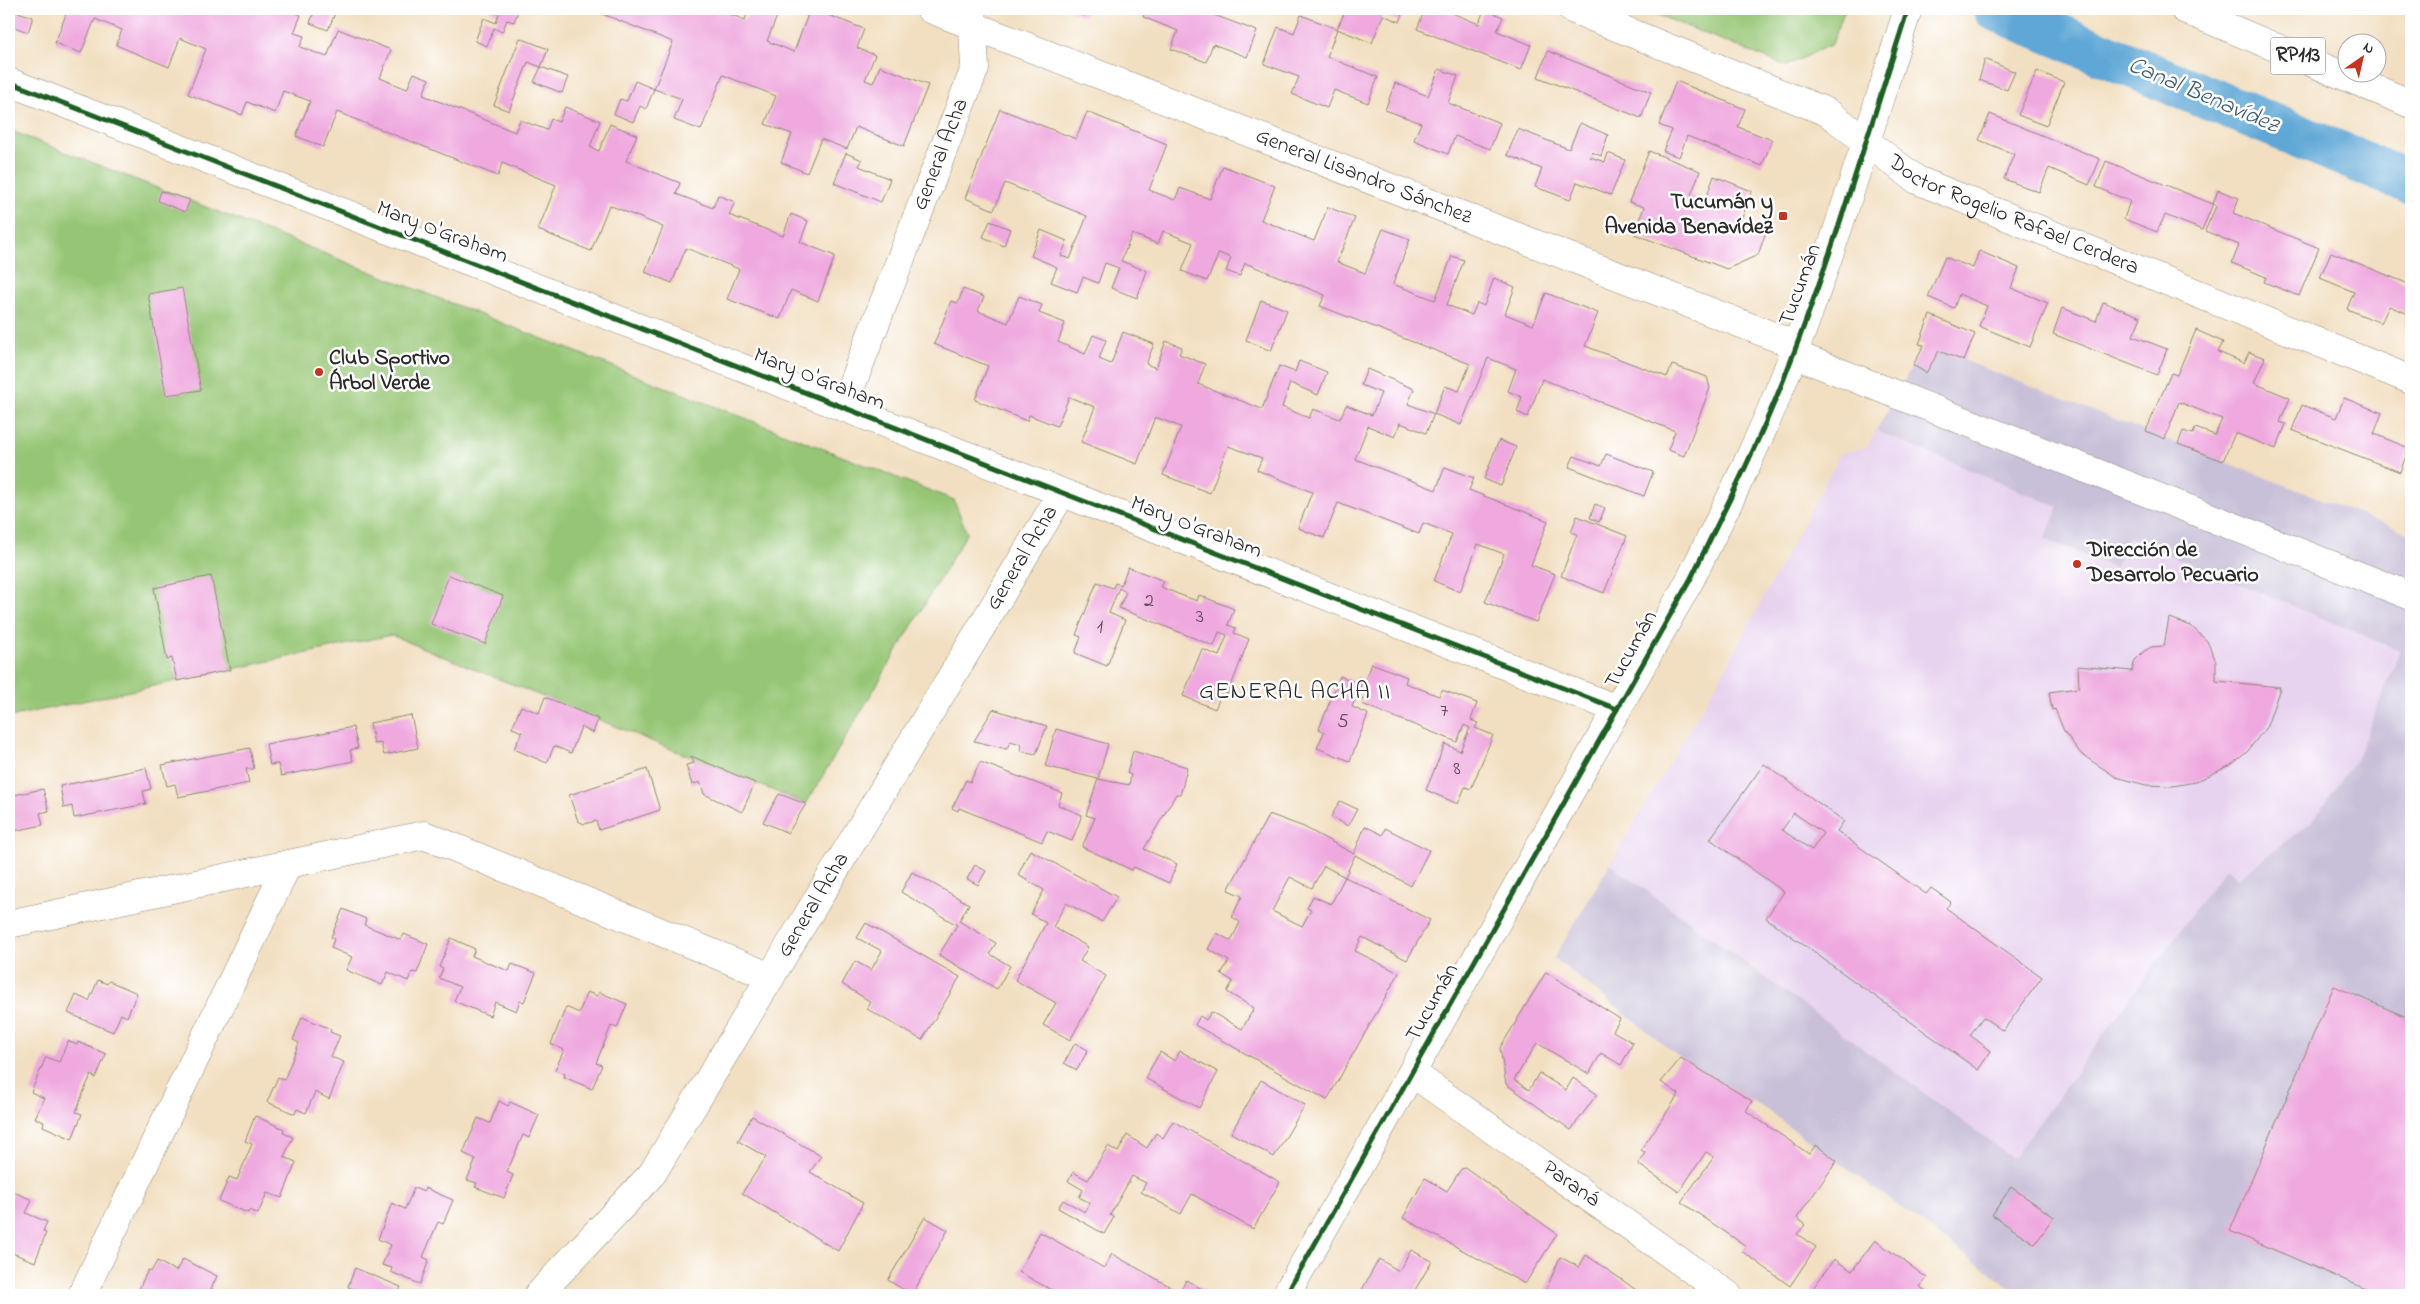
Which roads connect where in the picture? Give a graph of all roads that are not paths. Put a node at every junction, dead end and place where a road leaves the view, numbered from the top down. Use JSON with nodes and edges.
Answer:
{"nodes":[{"id":1,"x":930,"y":9,"type":"edge"},
{"id":2,"x":1572,"y":9,"type":"edge"},
{"id":3,"x":1908,"y":9,"type":"edge"},
{"id":4,"x":2184,"y":9,"type":"edge"},
{"id":5,"x":972,"y":17,"type":"edge"},
{"id":6,"x":9,"y":82,"type":"edge"},
{"id":7,"x":2411,"y":104,"type":"edge"},
{"id":8,"x":1866,"y":141,"type":"junction"},
{"id":9,"x":1795,"y":349,"type":"junction"},
{"id":10,"x":2411,"y":380,"type":"edge"},
{"id":11,"x":844,"y":407,"type":"junction"},
{"id":12,"x":1062,"y":493,"type":"junction"},
{"id":13,"x":2411,"y":596,"type":"edge"},
{"id":14,"x":1617,"y":709,"type":"junction"},
{"id":15,"x":288,"y":864,"type":"junction"},
{"id":16,"x":9,"y":924,"type":"edge"},
{"id":17,"x":771,"y":977,"type":"junction"},
{"id":18,"x":1412,"y":1073,"type":"junction"},
{"id":19,"x":82,"y":1295,"type":"edge"},
{"id":20,"x":538,"y":1295,"type":"edge"},
{"id":21,"x":1286,"y":1295,"type":"edge"},
{"id":22,"x":1728,"y":1295,"type":"edge"}],
"edges":[{"from":1,"to":5,"type":"street","name":"General Lisandro Sánchez"},
{"from":2,"to":8,"type":"street","name":"Doctor Rogelio Rafael Cerdera"},
{"from":3,"to":8,"type":"street","name":"Tucumán"},
{"from":4,"to":7,"type":"street","number":"RP113"},
{"from":5,"to":9,"type":"street","name":"General Lisandro Sánchez"},
{"from":5,"to":11,"type":"street","name":"General Acha"},
{"from":6,"to":11,"type":"street","name":"Mary O'Graham"},
{"from":8,"to":9,"type":"street","name":"Tucumán"},
{"from":8,"to":10,"type":"street","name":"Doctor Rogelio Rafael Cerdera"},
{"from":9,"to":13,"type":"street","name":"General Lisandro Sánchez"},
{"from":9,"to":14,"type":"street","name":"Tucumán"},
{"from":11,"to":12,"type":"street","name":"Mary O'Graham"},
{"from":12,"to":14,"type":"street","name":"Mary O'Graham"},
{"from":12,"to":17,"type":"street","name":"General Acha"},
{"from":14,"to":18,"type":"street","name":"Tucumán"},
{"from":15,"to":16,"type":"street"},
{"from":15,"to":17,"type":"street"},
{"from":15,"to":19,"type":"street"},
{"from":17,"to":20,"type":"street","name":"General Acha"},
{"from":18,"to":21,"type":"street","name":"Tucumán"},
{"from":18,"to":22,"type":"street","name":"Paraná"}]}
